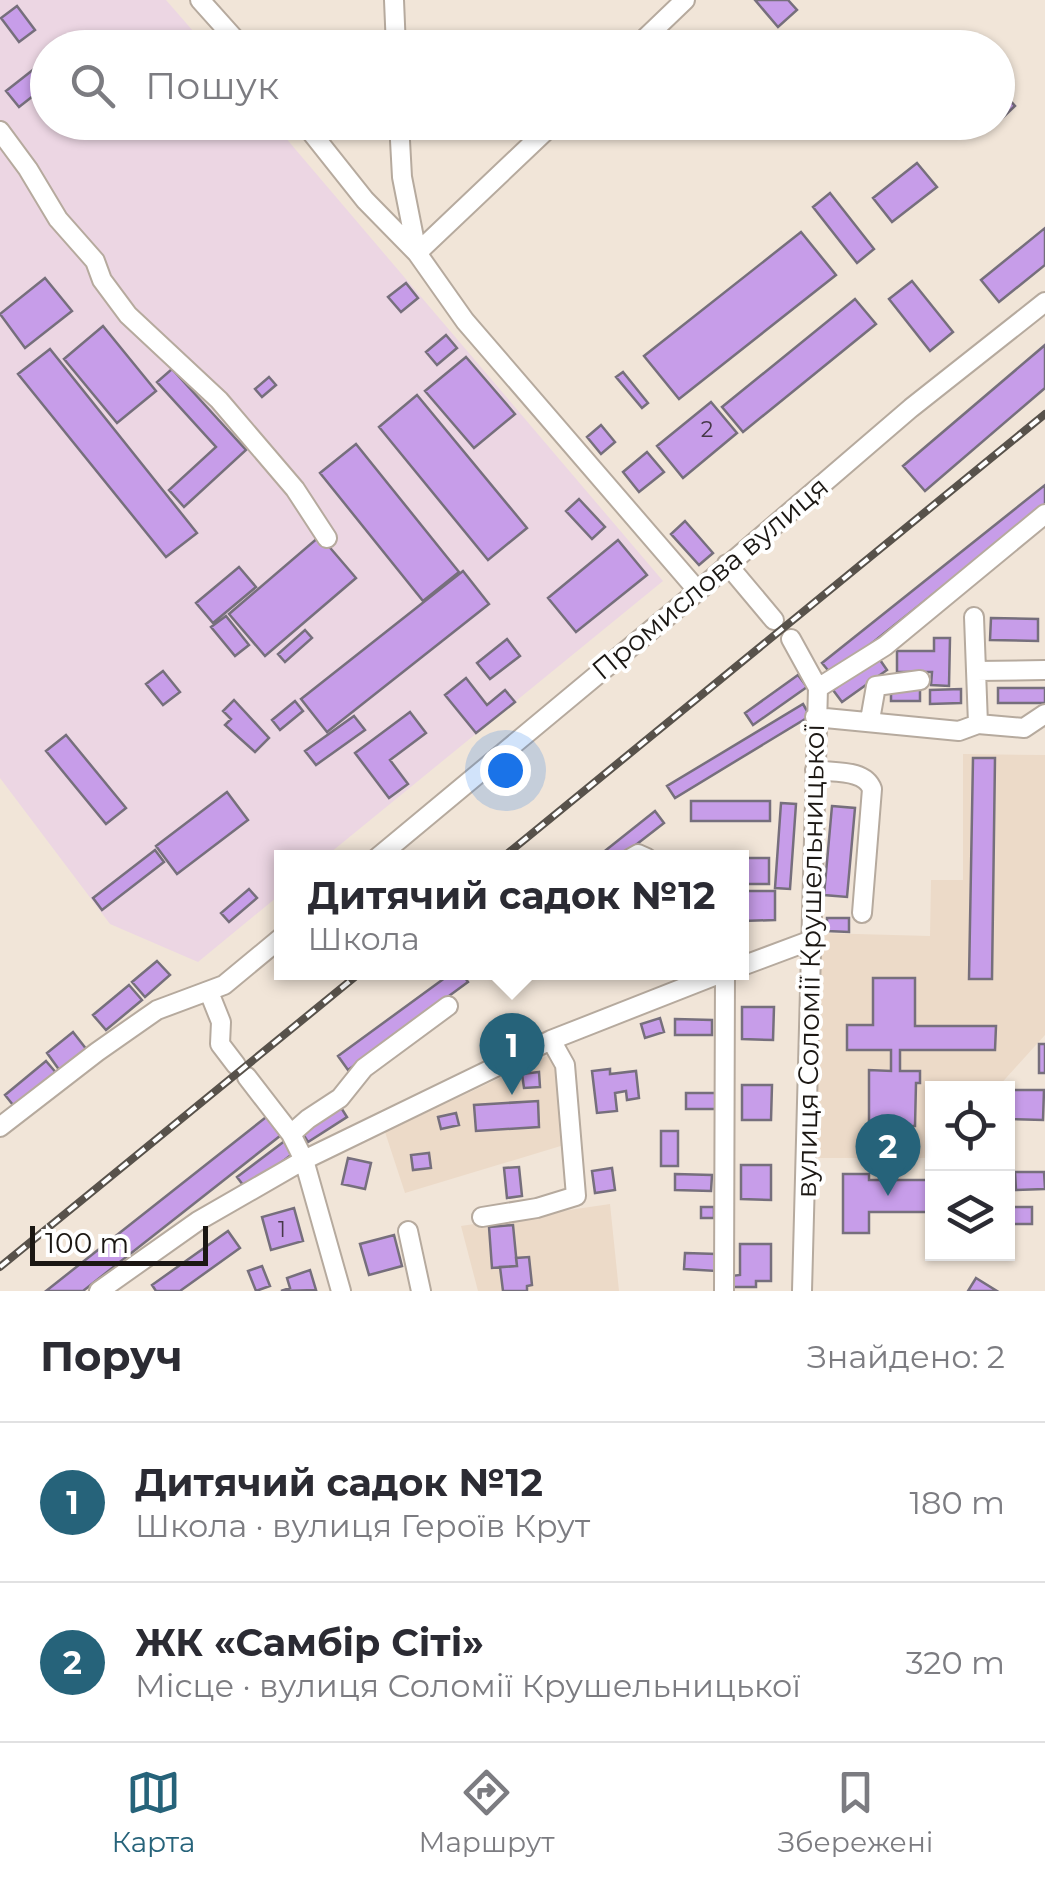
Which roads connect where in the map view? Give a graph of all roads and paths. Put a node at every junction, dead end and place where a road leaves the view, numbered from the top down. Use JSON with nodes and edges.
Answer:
{"nodes":[{"id":1,"x":200,"y":0,"type":"edge"},
{"id":2,"x":394,"y":0,"type":"edge"},
{"id":3,"x":686,"y":0,"type":"edge"},
{"id":4,"x":227,"y":30,"type":"edge"},
{"id":5,"x":395,"y":30,"type":"edge"},
{"id":6,"x":654,"y":30,"type":"edge"},
{"id":7,"x":0,"y":131,"type":"edge"},
{"id":8,"x":318,"y":140,"type":"edge"},
{"id":9,"x":401,"y":140,"type":"edge"},
{"id":10,"x":537,"y":140,"type":"edge"},
{"id":11,"x":417,"y":252,"type":"junction"},
{"id":12,"x":1045,"y":302,"type":"edge"},
{"id":13,"x":1045,"y":514,"type":"edge"},
{"id":14,"x":327,"y":538,"type":"dead end"},
{"id":15,"x":727,"y":564,"type":"junction"},
{"id":16,"x":698,"y":591,"type":"junction"},
{"id":17,"x":974,"y":618,"type":"dead end"},
{"id":18,"x":774,"y":620,"type":"dead end"},
{"id":19,"x":790,"y":639,"type":"dead end"},
{"id":20,"x":1045,"y":670,"type":"edge"},
{"id":21,"x":976,"y":671,"type":"junction"},
{"id":22,"x":920,"y":680,"type":"dead end"},
{"id":23,"x":818,"y":688,"type":"junction"},
{"id":24,"x":1045,"y":714,"type":"edge"},
{"id":25,"x":816,"y":716,"type":"junction"},
{"id":26,"x":870,"y":720,"type":"junction"},
{"id":27,"x":978,"y":724,"type":"junction"},
{"id":28,"x":815,"y":770,"type":"junction"},
{"id":29,"x":387,"y":850,"type":"edge"},
{"id":30,"x":862,"y":913,"type":"dead end"},
{"id":31,"x":810,"y":941,"type":"junction"},
{"id":32,"x":274,"y":944,"type":"edge"},
{"id":33,"x":749,"y":963,"type":"edge"},
{"id":34,"x":705,"y":980,"type":"edge"},
{"id":35,"x":725,"y":980,"type":"edge"},
{"id":36,"x":210,"y":992,"type":"junction"},
{"id":37,"x":448,"y":1006,"type":"dead end"},
{"id":38,"x":551,"y":1040,"type":"junction"},
{"id":39,"x":0,"y":1127,"type":"edge"},
{"id":40,"x":291,"y":1134,"type":"junction"},
{"id":41,"x":304,"y":1160,"type":"junction"},
{"id":42,"x":482,"y":1217,"type":"dead end"},
{"id":43,"x":408,"y":1232,"type":"dead end"},
{"id":44,"x":99,"y":1291,"type":"edge"},
{"id":45,"x":341,"y":1291,"type":"edge"},
{"id":46,"x":420,"y":1291,"type":"edge"},
{"id":47,"x":724,"y":1291,"type":"edge"},
{"id":48,"x":802,"y":1291,"type":"edge"}],
"edges":[{"from":1,"to":4,"type":"street"},
{"from":2,"to":5,"type":"street"},
{"from":3,"to":6,"type":"street"},
{"from":7,"to":14,"type":"street"},
{"from":8,"to":11,"type":"street"},
{"from":9,"to":11,"type":"street"},
{"from":10,"to":11,"type":"street"},
{"from":11,"to":16,"type":"street"},
{"from":12,"to":15,"type":"street","name":"Промислова вулиця"},
{"from":13,"to":23,"type":"street"},
{"from":15,"to":16,"type":"street","name":"Промислова вулиця"},
{"from":15,"to":18,"type":"street"},
{"from":16,"to":29,"type":"street","name":"Промислова вулиця"},
{"from":17,"to":21,"type":"street"},
{"from":19,"to":23,"type":"street","name":"вулиця Соломії Крушельницької"},
{"from":20,"to":21,"type":"street"},
{"from":21,"to":27,"type":"street"},
{"from":22,"to":26,"type":"street"},
{"from":23,"to":25,"type":"street","name":"вулиця Соломії Крушельницької"},
{"from":24,"to":27,"type":"street"},
{"from":25,"to":26,"type":"street"},
{"from":25,"to":28,"type":"street","name":"вулиця Соломії Крушельницької"},
{"from":26,"to":27,"type":"street"},
{"from":28,"to":30,"type":"street"},
{"from":28,"to":31,"type":"street","name":"вулиця Соломії Крушельницької"},
{"from":31,"to":33,"type":"street"},
{"from":31,"to":48,"type":"street","name":"вулиця Соломії Крушельницької"},
{"from":32,"to":36,"type":"street"},
{"from":34,"to":38,"type":"street"},
{"from":35,"to":47,"type":"street"},
{"from":36,"to":39,"type":"street"},
{"from":36,"to":40,"type":"street"},
{"from":37,"to":40,"type":"street"},
{"from":38,"to":41,"type":"street"},
{"from":38,"to":42,"type":"street"},
{"from":40,"to":41,"type":"street"},
{"from":41,"to":44,"type":"street"},
{"from":41,"to":45,"type":"street"},
{"from":43,"to":46,"type":"street"}]}
